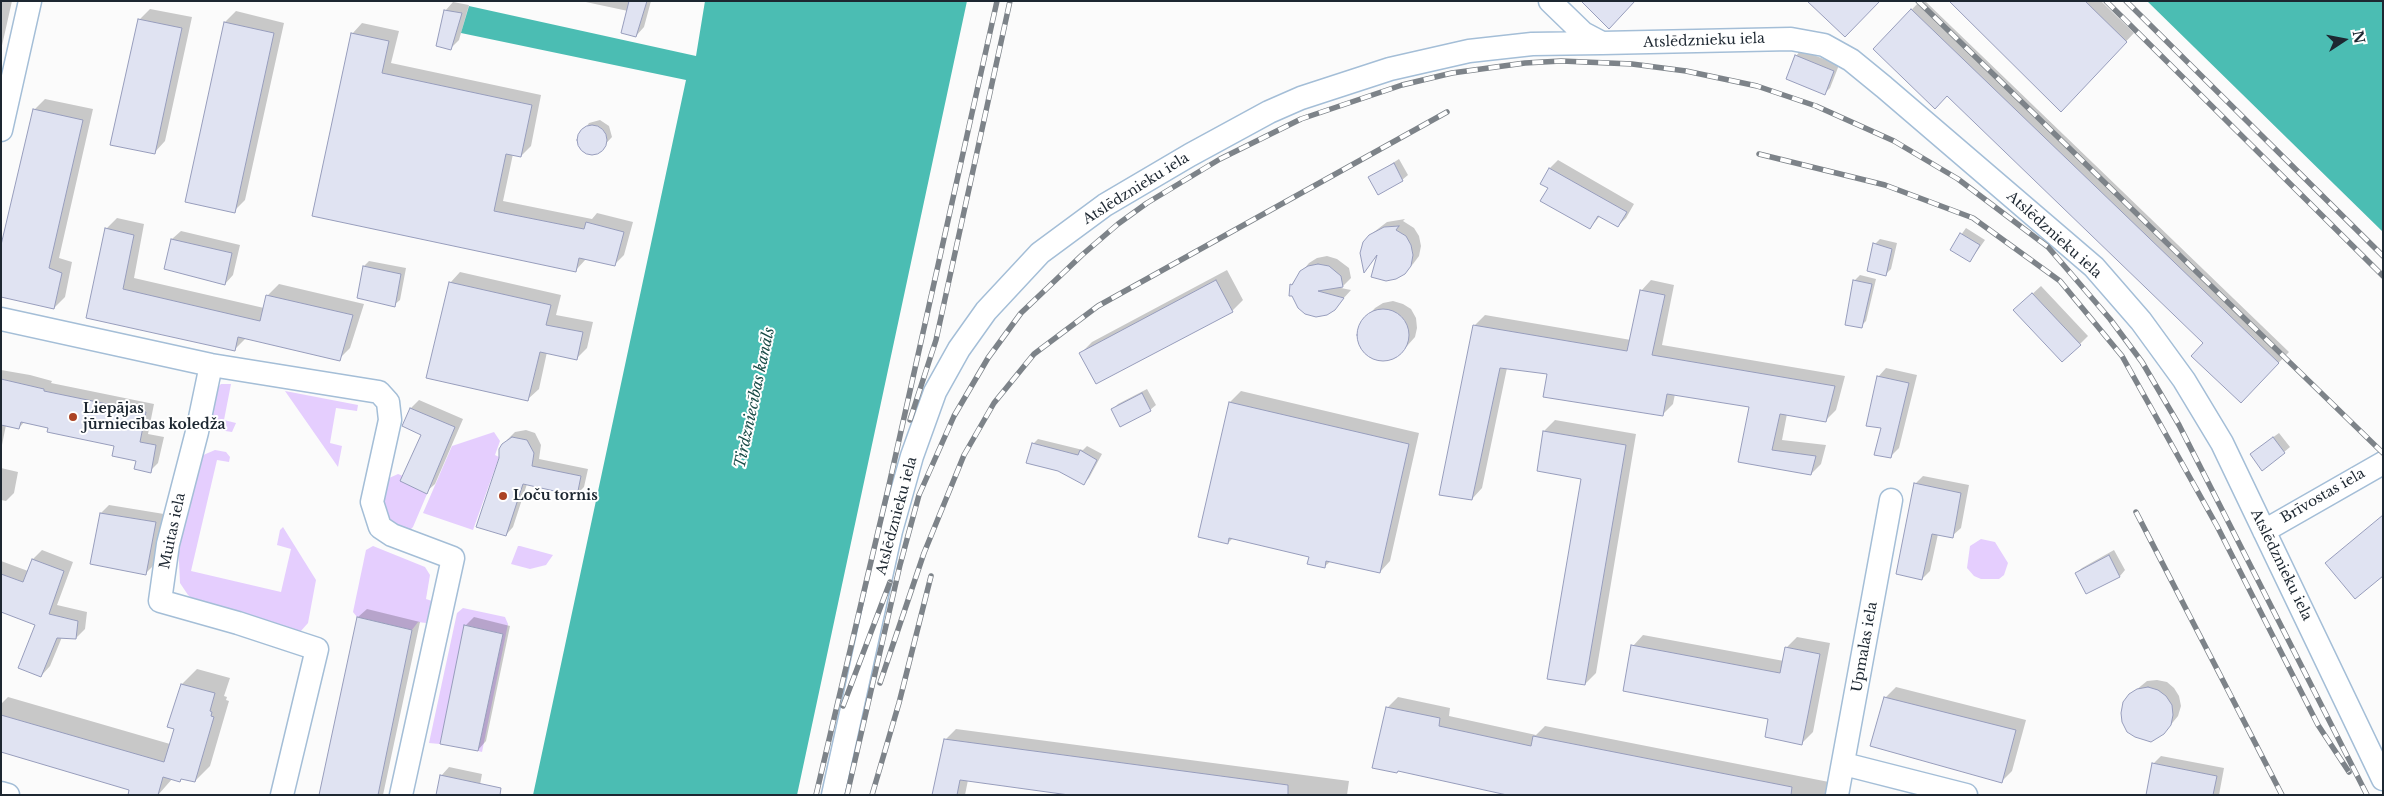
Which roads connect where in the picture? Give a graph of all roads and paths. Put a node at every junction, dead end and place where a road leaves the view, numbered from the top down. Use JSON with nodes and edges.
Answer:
{"nodes":[{"id":1,"x":30,"y":1,"type":"edge"},
{"id":2,"x":1550,"y":1,"type":"edge"},
{"id":3,"x":1602,"y":43,"type":"junction"},
{"id":4,"x":1,"y":130,"type":"edge"},
{"id":5,"x":1,"y":319,"type":"edge"},
{"id":6,"x":211,"y":365,"type":"junction"},
{"id":7,"x":2383,"y":463,"type":"edge"},
{"id":8,"x":1891,"y":500,"type":"dead end"},
{"id":9,"x":2264,"y":530,"type":"junction"},
{"id":10,"x":1844,"y":764,"type":"junction"},
{"id":11,"x":2383,"y":779,"type":"edge"},
{"id":12,"x":1,"y":793,"type":"edge"},
{"id":13,"x":8,"y":795,"type":"edge"},
{"id":14,"x":282,"y":795,"type":"edge"},
{"id":15,"x":401,"y":795,"type":"edge"},
{"id":16,"x":834,"y":795,"type":"edge"},
{"id":17,"x":1837,"y":795,"type":"edge"},
{"id":18,"x":1966,"y":795,"type":"edge"}],
"edges":[{"from":1,"to":4,"type":"street"},
{"from":2,"to":3,"type":"street"},
{"from":3,"to":9,"type":"street","name":"Atslēdznieku iela"},
{"from":3,"to":16,"type":"street","name":"Atslēdznieku iela"},
{"from":5,"to":6,"type":"street"},
{"from":6,"to":14,"type":"street","name":"Muitas iela"},
{"from":6,"to":15,"type":"street"},
{"from":7,"to":9,"type":"street","name":"Brīvostas iela"},
{"from":8,"to":10,"type":"street","name":"Upmalas iela"},
{"from":9,"to":11,"type":"street","name":"Atslēdznieku iela"},
{"from":10,"to":17,"type":"street","name":"Upmalas iela"},
{"from":10,"to":18,"type":"street"},
{"from":12,"to":13,"type":"street"}]}
